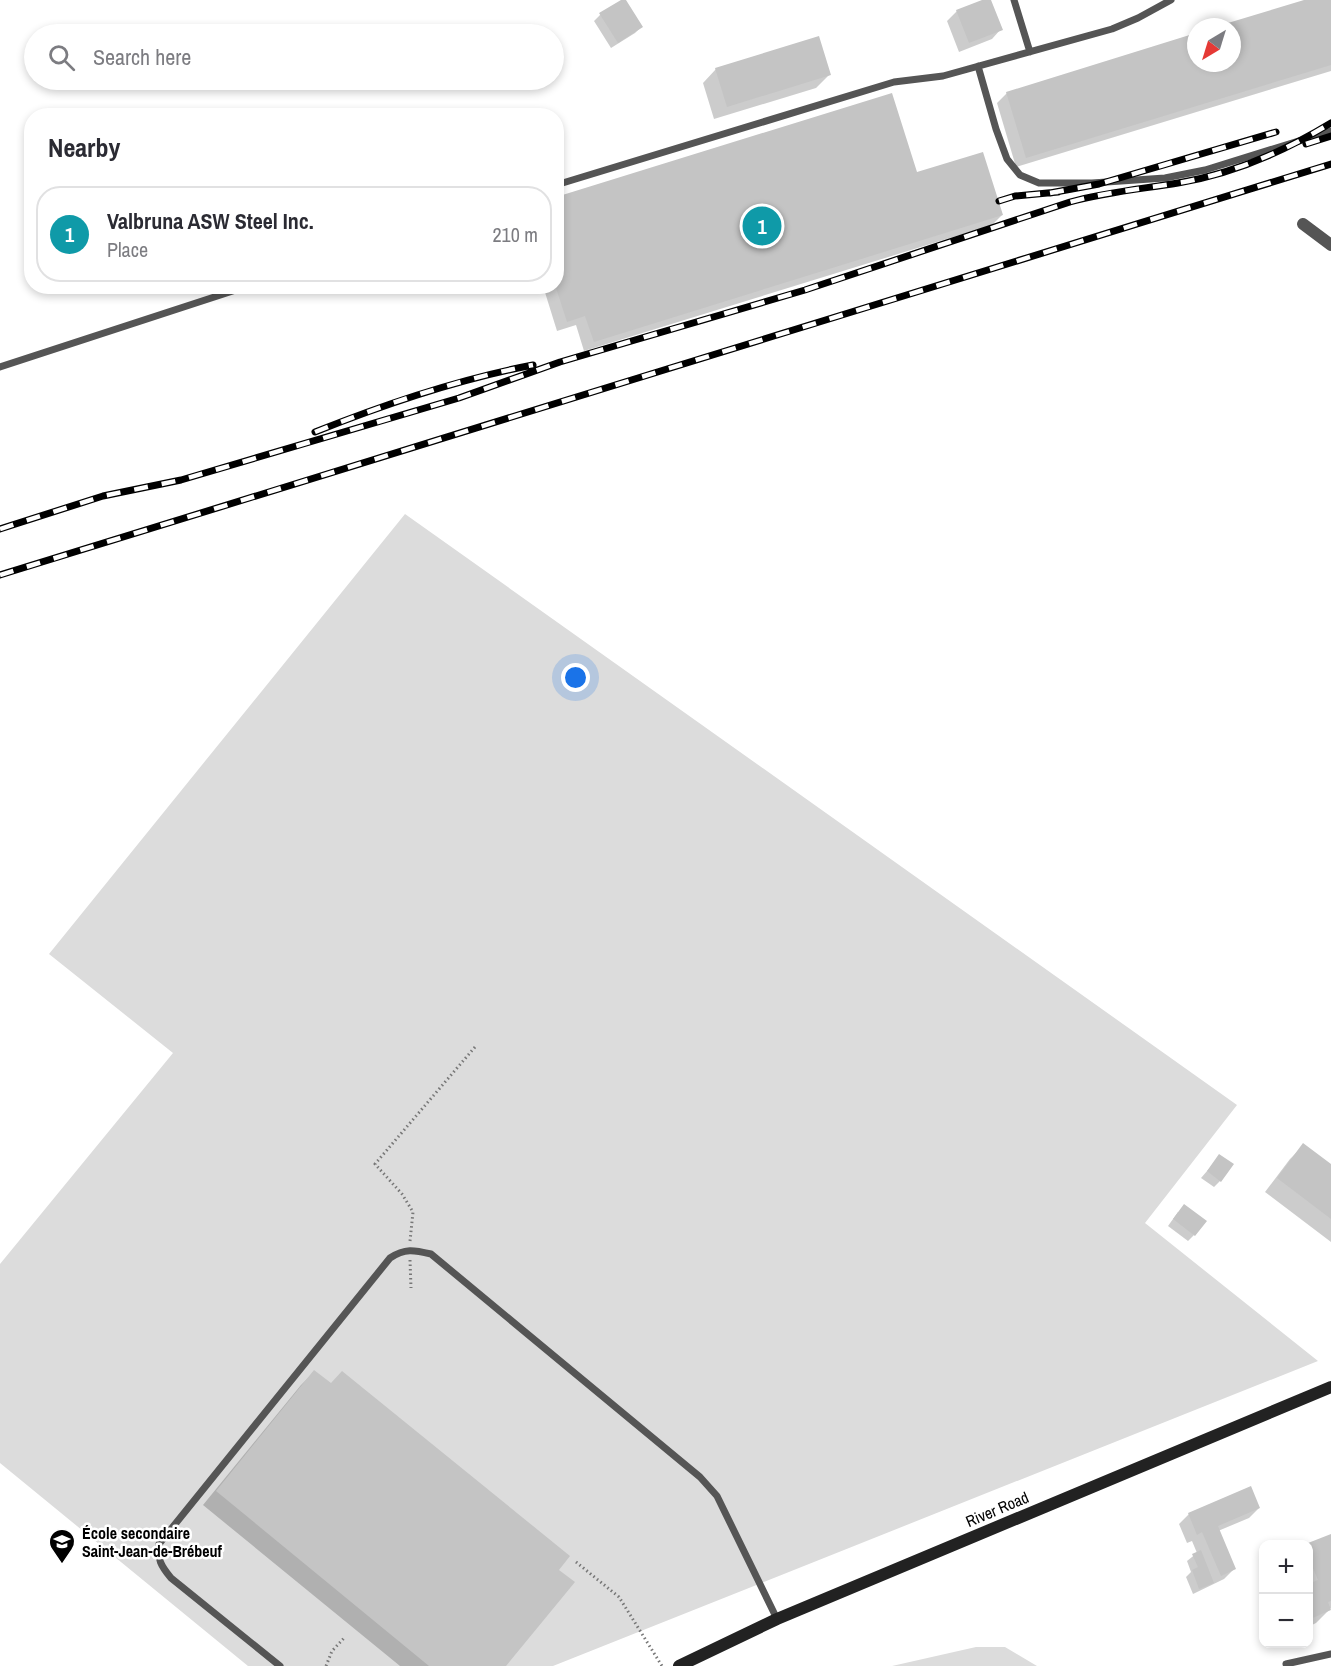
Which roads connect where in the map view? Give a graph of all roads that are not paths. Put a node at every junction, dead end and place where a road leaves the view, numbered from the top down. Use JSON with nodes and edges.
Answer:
{"nodes":[{"id":1,"x":1014,"y":0,"type":"edge"},
{"id":2,"x":1171,"y":0,"type":"edge"},
{"id":3,"x":1030,"y":52,"type":"junction"},
{"id":4,"x":978,"y":66,"type":"junction"},
{"id":5,"x":1331,"y":131,"type":"edge"},
{"id":6,"x":564,"y":183,"type":"edge"},
{"id":7,"x":1303,"y":224,"type":"dead end"},
{"id":8,"x":1331,"y":245,"type":"edge"},
{"id":9,"x":224,"y":294,"type":"edge"},
{"id":10,"x":0,"y":368,"type":"edge"},
{"id":11,"x":1331,"y":1387,"type":"edge"},
{"id":12,"x":777,"y":1619,"type":"junction"},
{"id":13,"x":1331,"y":1654,"type":"edge"},
{"id":14,"x":1286,"y":1664,"type":"dead end"},
{"id":15,"x":280,"y":1666,"type":"edge"},
{"id":16,"x":679,"y":1666,"type":"edge"}],
"edges":[{"from":1,"to":3,"type":"lane"},
{"from":2,"to":3,"type":"lane"},
{"from":3,"to":4,"type":"lane"},
{"from":4,"to":5,"type":"lane"},
{"from":4,"to":6,"type":"lane"},
{"from":7,"to":8,"type":"street"},
{"from":9,"to":10,"type":"lane"},
{"from":11,"to":12,"type":"street","name":"River Road"},
{"from":12,"to":15,"type":"lane"},
{"from":12,"to":16,"type":"street","name":"River Road"},
{"from":13,"to":14,"type":"lane"}]}
